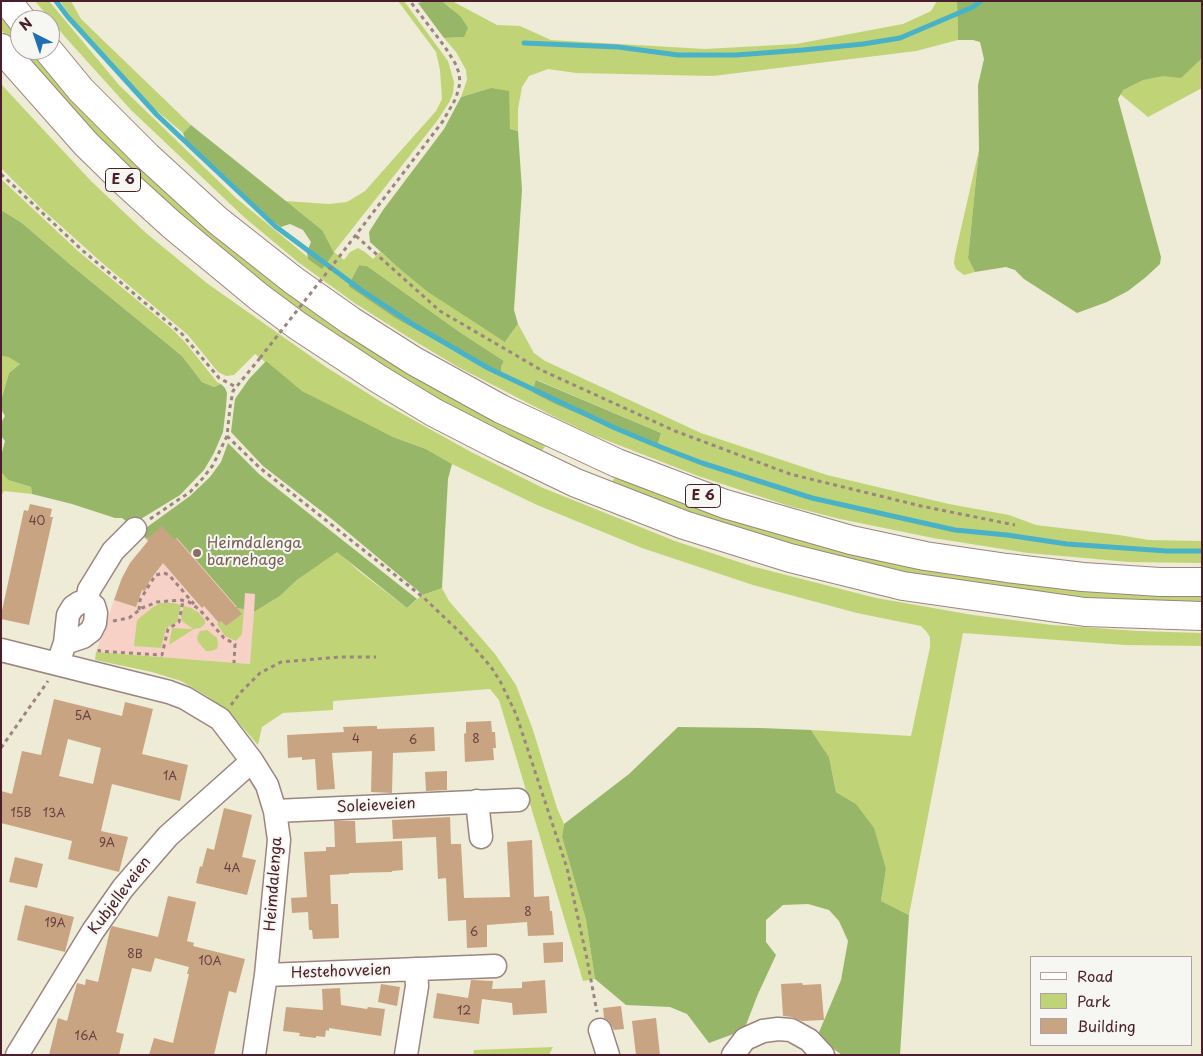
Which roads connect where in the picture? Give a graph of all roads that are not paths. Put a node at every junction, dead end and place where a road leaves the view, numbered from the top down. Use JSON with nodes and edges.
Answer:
{"nodes":[{"id":1,"x":1,"y":48,"type":"edge"},
{"id":2,"x":56,"y":60,"type":"edge"},
{"id":3,"x":135,"y":529,"type":"road end"},
{"id":4,"x":1202,"y":582,"type":"edge"},
{"id":5,"x":87,"y":601,"type":"junction"},
{"id":6,"x":1202,"y":616,"type":"edge"},
{"id":7,"x":1,"y":650,"type":"edge"},
{"id":8,"x":62,"y":653,"type":"junction"},
{"id":9,"x":252,"y":761,"type":"junction"},
{"id":10,"x":518,"y":800,"type":"dead end"},
{"id":11,"x":477,"y":802,"type":"junction"},
{"id":12,"x":274,"y":811,"type":"junction"},
{"id":13,"x":481,"y":837,"type":"dead end"},
{"id":14,"x":495,"y":966,"type":"dead end"},
{"id":15,"x":416,"y":969,"type":"junction"},
{"id":16,"x":266,"y":975,"type":"junction"},
{"id":17,"x":600,"y":1030,"type":"dead end"},
{"id":18,"x":18,"y":1055,"type":"edge"},
{"id":19,"x":254,"y":1055,"type":"edge"},
{"id":20,"x":406,"y":1055,"type":"edge"},
{"id":21,"x":608,"y":1055,"type":"edge"},
{"id":22,"x":734,"y":1055,"type":"edge"},
{"id":23,"x":823,"y":1055,"type":"edge"}],
"edges":[{"from":1,"to":6,"type":"highway","number":"E 6"},
{"from":2,"to":4,"type":"highway","number":"E 6"},
{"from":3,"to":5,"type":"street"},
{"from":5,"to":8,"type":"street"},
{"from":5,"to":8,"type":"street"},
{"from":7,"to":8,"type":"street","name":"Heimdalenga"},
{"from":8,"to":9,"type":"street","name":"Heimdalenga"},
{"from":9,"to":12,"type":"street","name":"Heimdalenga"},
{"from":9,"to":18,"type":"street","name":"Kubjelleveien"},
{"from":10,"to":11,"type":"street","name":"Soleieveien"},
{"from":11,"to":12,"type":"street","name":"Soleieveien"},
{"from":11,"to":13,"type":"street"},
{"from":12,"to":16,"type":"street","name":"Heimdalenga"},
{"from":14,"to":15,"type":"street","name":"Hestehovveien"},
{"from":15,"to":16,"type":"street","name":"Hestehovveien"},
{"from":15,"to":20,"type":"street"},
{"from":16,"to":19,"type":"street","name":"Heimdalenga"},
{"from":17,"to":21,"type":"street"},
{"from":22,"to":23,"type":"street"}]}
